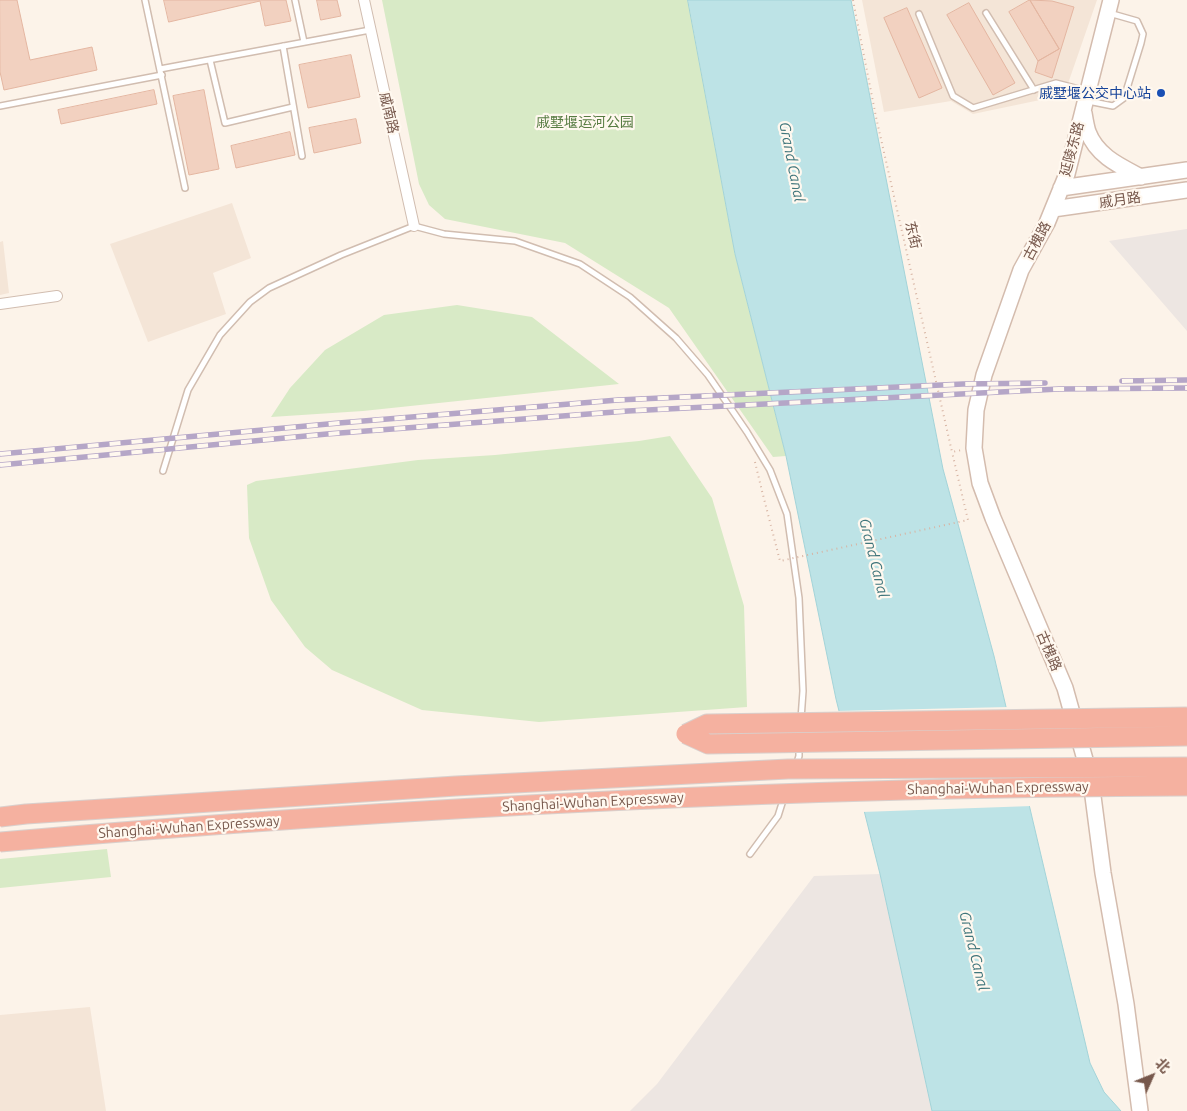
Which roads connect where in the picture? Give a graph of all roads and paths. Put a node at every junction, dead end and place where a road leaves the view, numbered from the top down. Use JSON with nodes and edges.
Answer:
{"nodes":[{"id":1,"x":145,"y":0,"type":"edge"},
{"id":2,"x":295,"y":0,"type":"edge"},
{"id":3,"x":364,"y":0,"type":"edge"},
{"id":4,"x":853,"y":0,"type":"edge"},
{"id":5,"x":1110,"y":7,"type":"edge"},
{"id":6,"x":986,"y":13,"type":"dead end"},
{"id":7,"x":919,"y":14,"type":"dead end"},
{"id":8,"x":370,"y":30,"type":"junction"},
{"id":9,"x":304,"y":42,"type":"junction"},
{"id":10,"x":282,"y":46,"type":"junction"},
{"id":11,"x":210,"y":60,"type":"junction"},
{"id":12,"x":161,"y":72,"type":"junction"},
{"id":13,"x":1034,"y":90,"type":"junction"},
{"id":14,"x":1086,"y":100,"type":"junction"},
{"id":15,"x":0,"y":106,"type":"edge"},
{"id":16,"x":294,"y":107,"type":"junction"},
{"id":17,"x":302,"y":156,"type":"dead end"},
{"id":18,"x":1187,"y":170,"type":"edge"},
{"id":19,"x":1141,"y":177,"type":"junction"},
{"id":20,"x":185,"y":188,"type":"dead end"},
{"id":21,"x":1061,"y":188,"type":"junction"},
{"id":22,"x":1187,"y":190,"type":"edge"},
{"id":23,"x":1053,"y":209,"type":"junction"},
{"id":24,"x":414,"y":226,"type":"junction"},
{"id":25,"x":57,"y":296,"type":"dead end"},
{"id":26,"x":0,"y":304,"type":"edge"},
{"id":27,"x":974,"y":448,"type":"junction"},
{"id":28,"x":952,"y":452,"type":"junction"},
{"id":29,"x":163,"y":472,"type":"dead end"},
{"id":30,"x":762,"y":491,"type":"dead end"},
{"id":31,"x":1187,"y":716,"type":"edge"},
{"id":32,"x":801,"y":728,"type":"dead end"},
{"id":33,"x":1187,"y":736,"type":"edge"},
{"id":34,"x":800,"y":738,"type":"dead end"},
{"id":35,"x":1187,"y":767,"type":"edge"},
{"id":36,"x":793,"y":773,"type":"dead end"},
{"id":37,"x":1187,"y":786,"type":"edge"},
{"id":38,"x":787,"y":790,"type":"dead end"},
{"id":39,"x":0,"y":817,"type":"edge"},
{"id":40,"x":0,"y":842,"type":"edge"},
{"id":41,"x":750,"y":854,"type":"dead end"},
{"id":42,"x":1140,"y":1110,"type":"edge"}],
"edges":[{"from":1,"to":12,"type":"lane"},
{"from":2,"to":9,"type":"lane"},
{"from":3,"to":8,"type":"street","name":"戚南路"},
{"from":4,"to":28,"type":"path","name":"东街"},
{"from":5,"to":14,"type":"street","name":"延陵东路"},
{"from":5,"to":14,"type":"lane"},
{"from":6,"to":13,"type":"lane"},
{"from":7,"to":13,"type":"lane"},
{"from":8,"to":9,"type":"lane"},
{"from":8,"to":24,"type":"street","name":"戚南路"},
{"from":9,"to":10,"type":"lane"},
{"from":10,"to":11,"type":"lane"},
{"from":10,"to":16,"type":"lane"},
{"from":11,"to":12,"type":"lane"},
{"from":11,"to":16,"type":"lane"},
{"from":12,"to":15,"type":"lane"},
{"from":12,"to":20,"type":"lane"},
{"from":13,"to":14,"type":"lane"},
{"from":14,"to":19,"type":"street"},
{"from":14,"to":21,"type":"street","name":"延陵东路"},
{"from":16,"to":17,"type":"lane"},
{"from":18,"to":19,"type":"street","name":"戚月路"},
{"from":19,"to":21,"type":"street","name":"戚月路"},
{"from":21,"to":23,"type":"street","name":"延陵东路"},
{"from":22,"to":23,"type":"street","name":"戚月路"},
{"from":23,"to":27,"type":"street","name":"古槐路"},
{"from":24,"to":29,"type":"lane"},
{"from":24,"to":32,"type":"lane"},
{"from":25,"to":26,"type":"street"},
{"from":27,"to":28,"type":"path"},
{"from":27,"to":42,"type":"street","name":"古槐路"},
{"from":28,"to":30,"type":"path","name":"东街","bridge":true},
{"from":31,"to":33,"type":"highway","bridge":true},
{"from":34,"to":36,"type":"lane"},
{"from":35,"to":39,"type":"highway","name":"Shanghai-Wuhan Expressway","bridge":true},
{"from":37,"to":40,"type":"highway","name":"Shanghai-Wuhan Expressway","bridge":true},
{"from":38,"to":41,"type":"lane"}]}
